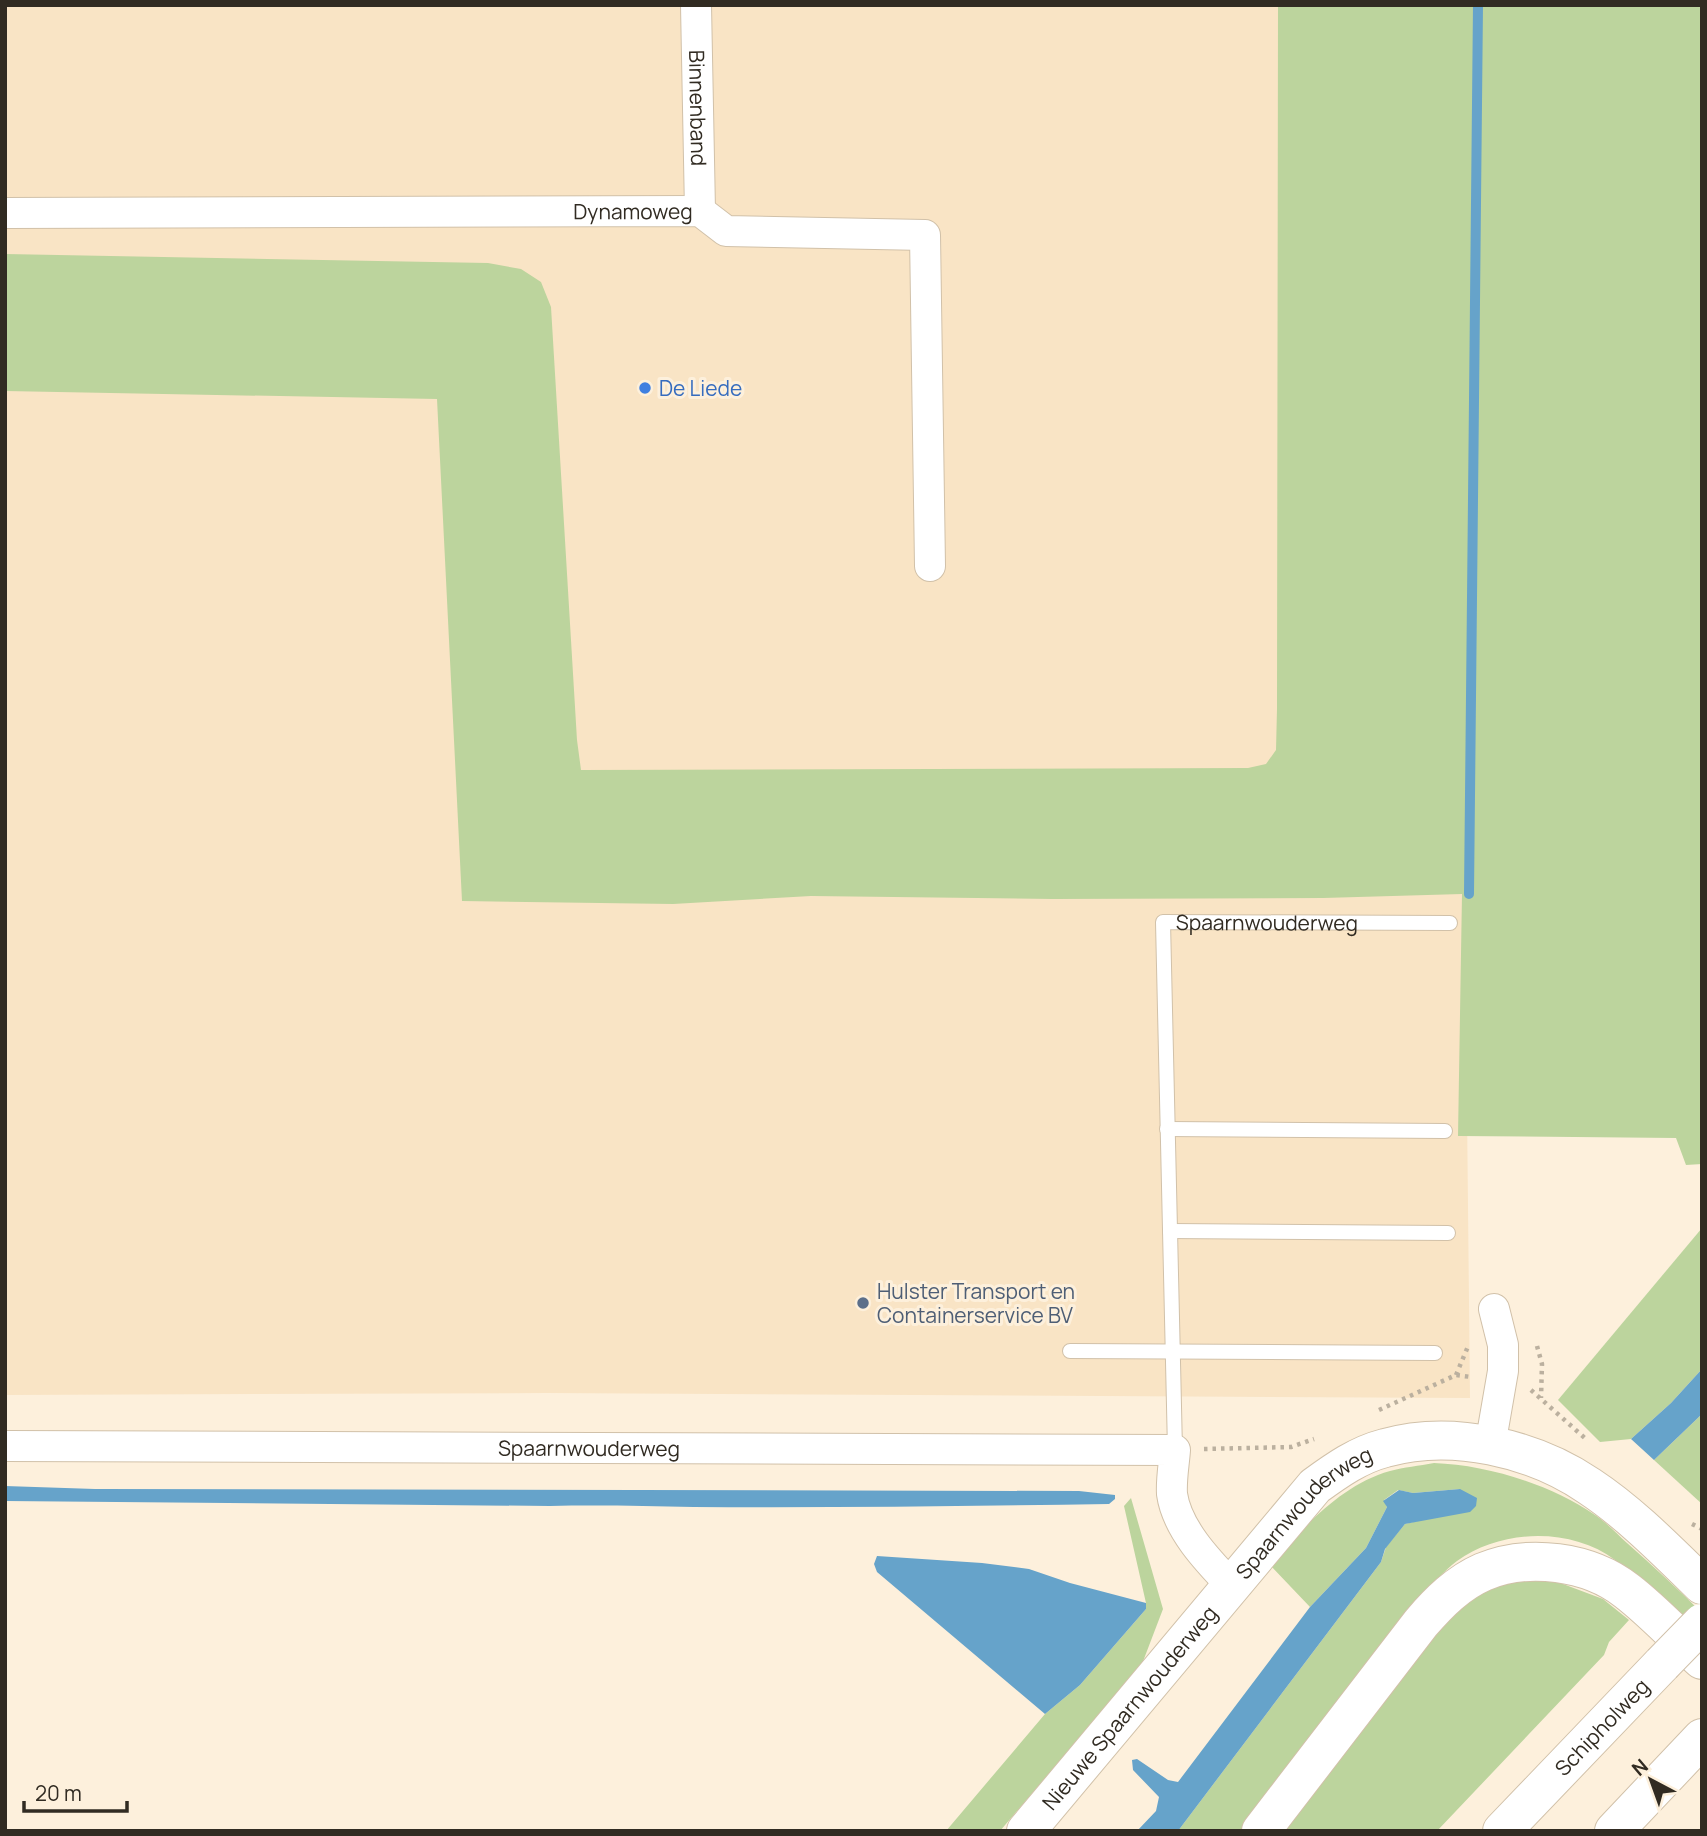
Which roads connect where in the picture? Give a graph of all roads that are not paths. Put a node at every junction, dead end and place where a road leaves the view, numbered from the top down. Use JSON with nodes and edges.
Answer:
{"nodes":[{"id":1,"x":696,"y":5,"type":"edge"},
{"id":2,"x":699,"y":211,"type":"junction"},
{"id":3,"x":5,"y":213,"type":"edge"},
{"id":4,"x":930,"y":566,"type":"dead end"},
{"id":5,"x":1450,"y":923,"type":"dead end"},
{"id":6,"x":1167,"y":1129,"type":"junction"},
{"id":7,"x":1445,"y":1131,"type":"dead end"},
{"id":8,"x":1170,"y":1231,"type":"junction"},
{"id":9,"x":1448,"y":1233,"type":"dead end"},
{"id":10,"x":1494,"y":1309,"type":"dead end"},
{"id":11,"x":1070,"y":1351,"type":"dead end"},
{"id":12,"x":1172,"y":1352,"type":"junction"},
{"id":13,"x":1435,"y":1353,"type":"dead end"},
{"id":14,"x":5,"y":1446,"type":"edge"},
{"id":15,"x":1490,"y":1446,"type":"junction"},
{"id":16,"x":1175,"y":1450,"type":"junction"},
{"id":17,"x":1231,"y":1585,"type":"junction"},
{"id":18,"x":1702,"y":1585,"type":"edge"},
{"id":19,"x":1702,"y":1623,"type":"edge"},
{"id":20,"x":1702,"y":1660,"type":"edge"},
{"id":21,"x":1702,"y":1738,"type":"edge"},
{"id":22,"x":1619,"y":1827,"type":"edge"},
{"id":23,"x":1026,"y":1831,"type":"edge"},
{"id":24,"x":1261,"y":1831,"type":"edge"},
{"id":25,"x":1502,"y":1831,"type":"edge"}],
"edges":[{"from":1,"to":2,"type":"street","name":"Binnenband"},
{"from":2,"to":3,"type":"street","name":"Dynamoweg"},
{"from":2,"to":4,"type":"street","name":"Dynamoweg"},
{"from":5,"to":6,"type":"lane","name":"Spaarnwouderweg"},
{"from":6,"to":7,"type":"lane"},
{"from":6,"to":8,"type":"lane","name":"Spaarnwouderweg"},
{"from":8,"to":9,"type":"lane"},
{"from":8,"to":12,"type":"lane","name":"Spaarnwouderweg"},
{"from":10,"to":15,"type":"street"},
{"from":11,"to":12,"type":"lane"},
{"from":12,"to":13,"type":"lane"},
{"from":12,"to":16,"type":"lane","name":"Spaarnwouderweg"},
{"from":14,"to":16,"type":"street","name":"Spaarnwouderweg"},
{"from":15,"to":17,"type":"main road","name":"Spaarnwouderweg"},
{"from":15,"to":18,"type":"main road","name":"Spaarnwouderweg"},
{"from":16,"to":17,"type":"street","name":"Spaarnwouderweg"},
{"from":17,"to":23,"type":"main road","name":"Nieuwe Spaarnwouderweg"},
{"from":19,"to":25,"type":"main road","name":"Schipholweg","bridge":true},
{"from":20,"to":24,"type":"main road"},
{"from":21,"to":22,"type":"main road"}]}
